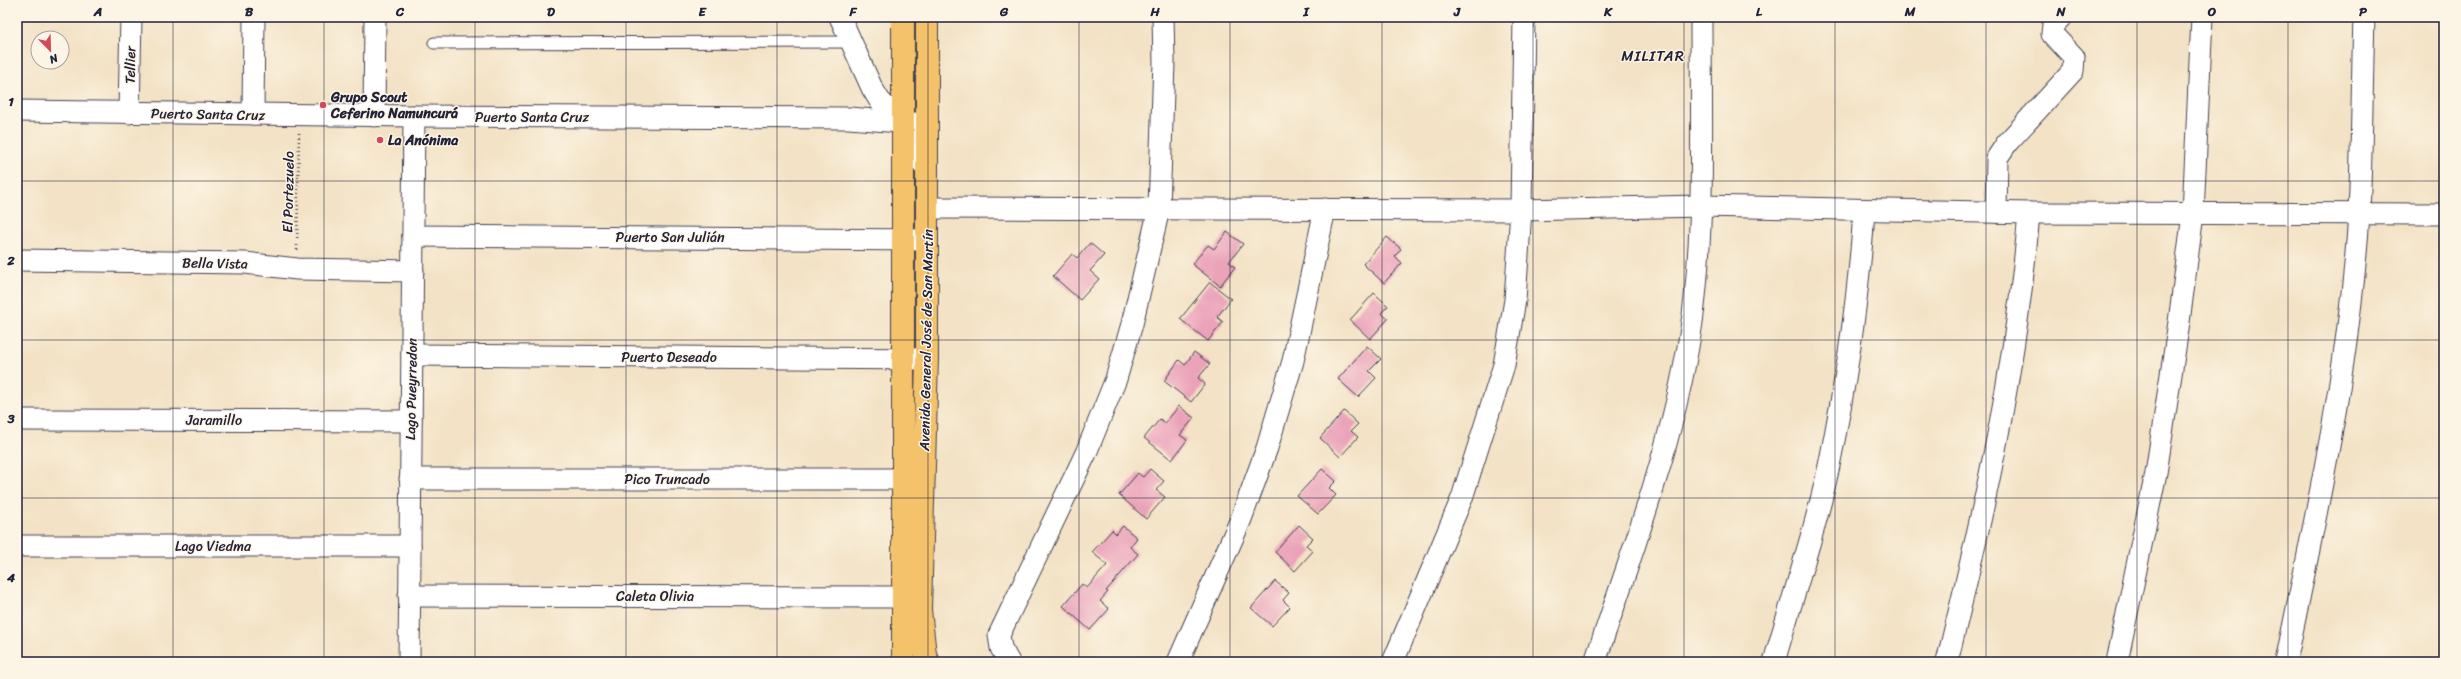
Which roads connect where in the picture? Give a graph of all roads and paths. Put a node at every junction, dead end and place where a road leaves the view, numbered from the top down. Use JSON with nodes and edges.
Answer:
{"nodes":[{"id":1,"x":131,"y":17,"type":"edge"},
{"id":2,"x":254,"y":17,"type":"edge"},
{"id":3,"x":375,"y":17,"type":"edge"},
{"id":4,"x":840,"y":17,"type":"edge"},
{"id":5,"x":903,"y":17,"type":"edge"},
{"id":6,"x":927,"y":17,"type":"edge"},
{"id":7,"x":1163,"y":17,"type":"edge"},
{"id":8,"x":1524,"y":17,"type":"edge"},
{"id":9,"x":1701,"y":17,"type":"edge"},
{"id":10,"x":2061,"y":17,"type":"edge"},
{"id":11,"x":2202,"y":17,"type":"edge"},
{"id":12,"x":2364,"y":17,"type":"edge"},
{"id":13,"x":851,"y":42,"type":"junction"},
{"id":14,"x":434,"y":43,"type":"dead end"},
{"id":15,"x":17,"y":111,"type":"edge"},
{"id":16,"x":129,"y":113,"type":"junction"},
{"id":17,"x":253,"y":114,"type":"junction"},
{"id":18,"x":299,"y":115,"type":"junction"},
{"id":19,"x":374,"y":116,"type":"junction"},
{"id":20,"x":414,"y":116,"type":"junction"},
{"id":21,"x":903,"y":124,"type":"junction"},
{"id":22,"x":926,"y":124,"type":"junction"},
{"id":23,"x":926,"y":169,"type":"junction"},
{"id":24,"x":1701,"y":206,"type":"junction"},
{"id":25,"x":927,"y":208,"type":"junction"},
{"id":26,"x":1158,"y":209,"type":"junction"},
{"id":27,"x":1325,"y":209,"type":"junction"},
{"id":28,"x":1521,"y":210,"type":"junction"},
{"id":29,"x":1864,"y":210,"type":"junction"},
{"id":30,"x":1996,"y":212,"type":"junction"},
{"id":31,"x":2029,"y":213,"type":"junction"},
{"id":32,"x":2193,"y":214,"type":"junction"},
{"id":33,"x":2359,"y":214,"type":"junction"},
{"id":34,"x":2444,"y":214,"type":"edge"},
{"id":35,"x":413,"y":236,"type":"junction"},
{"id":36,"x":904,"y":239,"type":"junction"},
{"id":37,"x":926,"y":240,"type":"junction"},
{"id":38,"x":17,"y":260,"type":"edge"},
{"id":39,"x":297,"y":269,"type":"junction"},
{"id":40,"x":413,"y":271,"type":"junction"},
{"id":41,"x":412,"y":355,"type":"junction"},
{"id":42,"x":903,"y":358,"type":"junction"},
{"id":43,"x":927,"y":359,"type":"junction"},
{"id":44,"x":17,"y":420,"type":"edge"},
{"id":45,"x":411,"y":421,"type":"junction"},
{"id":46,"x":410,"y":479,"type":"junction"},
{"id":47,"x":903,"y":479,"type":"junction"},
{"id":48,"x":924,"y":482,"type":"junction"},
{"id":49,"x":17,"y":546,"type":"edge"},
{"id":50,"x":410,"y":546,"type":"junction"},
{"id":51,"x":409,"y":596,"type":"junction"},
{"id":52,"x":902,"y":597,"type":"junction"},
{"id":53,"x":409,"y":662,"type":"edge"},
{"id":54,"x":903,"y":662,"type":"edge"},
{"id":55,"x":928,"y":662,"type":"edge"},
{"id":56,"x":1010,"y":662,"type":"edge"},
{"id":57,"x":1178,"y":662,"type":"edge"},
{"id":58,"x":1393,"y":662,"type":"edge"},
{"id":59,"x":1595,"y":662,"type":"edge"},
{"id":60,"x":1774,"y":662,"type":"edge"},
{"id":61,"x":1947,"y":662,"type":"edge"},
{"id":62,"x":2117,"y":662,"type":"edge"},
{"id":63,"x":2286,"y":662,"type":"edge"}],
"edges":[{"from":1,"to":16,"type":"street","name":"Tellier"},
{"from":2,"to":17,"type":"street"},
{"from":3,"to":19,"type":"street"},
{"from":4,"to":13,"type":"street"},
{"from":5,"to":21,"type":"highway","name":"Avenida General José de San Martín"},
{"from":6,"to":22,"type":"highway","name":"Avenida General José de San Martín"},
{"from":7,"to":26,"type":"street"},
{"from":8,"to":28,"type":"street"},
{"from":9,"to":24,"type":"street"},
{"from":10,"to":30,"type":"street"},
{"from":11,"to":32,"type":"street"},
{"from":12,"to":33,"type":"street"},
{"from":13,"to":14,"type":"lane"},
{"from":13,"to":21,"type":"street"},
{"from":15,"to":16,"type":"street","name":"Puerto Santa Cruz"},
{"from":16,"to":17,"type":"street","name":"Puerto Santa Cruz"},
{"from":17,"to":18,"type":"street","name":"Puerto Santa Cruz"},
{"from":18,"to":19,"type":"street","name":"Puerto Santa Cruz"},
{"from":18,"to":39,"type":"path","name":"El Portezuelo"},
{"from":19,"to":20,"type":"street","name":"Puerto Santa Cruz"},
{"from":20,"to":21,"type":"street","name":"Puerto Santa Cruz"},
{"from":20,"to":35,"type":"street","name":"Lago Pueyrredon"},
{"from":21,"to":22,"type":"street","name":"Puerto Santa Cruz"},
{"from":21,"to":23,"type":"street"},
{"from":21,"to":36,"type":"highway","name":"Avenida General José de San Martín"},
{"from":22,"to":23,"type":"highway","name":"Avenida General José de San Martín"},
{"from":23,"to":25,"type":"highway","name":"Avenida General José de San Martín"},
{"from":24,"to":28,"type":"street"},
{"from":24,"to":29,"type":"street"},
{"from":24,"to":59,"type":"street"},
{"from":25,"to":26,"type":"street"},
{"from":25,"to":37,"type":"highway","name":"Avenida General José de San Martín"},
{"from":26,"to":27,"type":"street"},
{"from":26,"to":56,"type":"street"},
{"from":27,"to":28,"type":"street"},
{"from":27,"to":57,"type":"street"},
{"from":28,"to":58,"type":"street"},
{"from":29,"to":30,"type":"street"},
{"from":29,"to":60,"type":"street"},
{"from":30,"to":31,"type":"street"},
{"from":31,"to":32,"type":"street"},
{"from":31,"to":61,"type":"street"},
{"from":32,"to":33,"type":"street"},
{"from":32,"to":62,"type":"street"},
{"from":33,"to":34,"type":"street"},
{"from":33,"to":63,"type":"street"},
{"from":35,"to":36,"type":"street","name":"Puerto San Julián"},
{"from":35,"to":40,"type":"street","name":"Lago Pueyrredon"},
{"from":36,"to":37,"type":"street","name":"Puerto San Julián"},
{"from":36,"to":42,"type":"highway","name":"Avenida General José de San Martín"},
{"from":37,"to":43,"type":"highway","name":"Avenida General José de San Martín"},
{"from":38,"to":39,"type":"street","name":"Bella Vista"},
{"from":39,"to":40,"type":"street","name":"Bella Vista"},
{"from":40,"to":41,"type":"street","name":"Lago Pueyrredon"},
{"from":41,"to":42,"type":"street","name":"Puerto Deseado"},
{"from":41,"to":45,"type":"street","name":"Lago Pueyrredon"},
{"from":42,"to":43,"type":"street","name":"Puerto Deseado"},
{"from":42,"to":47,"type":"highway","name":"Avenida General José de San Martín"},
{"from":43,"to":48,"type":"highway","name":"Avenida General José de San Martín"},
{"from":44,"to":45,"type":"street","name":"Jaramillo"},
{"from":45,"to":46,"type":"street","name":"Lago Pueyrredon"},
{"from":46,"to":47,"type":"street","name":"Pico Truncado"},
{"from":46,"to":50,"type":"street","name":"Lago Pueyrredon"},
{"from":47,"to":48,"type":"street","name":"Pico Truncado"},
{"from":47,"to":52,"type":"highway","name":"Avenida General José de San Martín"},
{"from":48,"to":55,"type":"highway","name":"Avenida General José de San Martín"},
{"from":49,"to":50,"type":"street","name":"Lago Viedma"},
{"from":50,"to":51,"type":"street","name":"Lago Pueyrredon"},
{"from":51,"to":52,"type":"street","name":"Caleta Olivia"},
{"from":51,"to":53,"type":"street","name":"Lago Pueyrredon"},
{"from":52,"to":54,"type":"highway","name":"Avenida General José de San Martín"}]}
